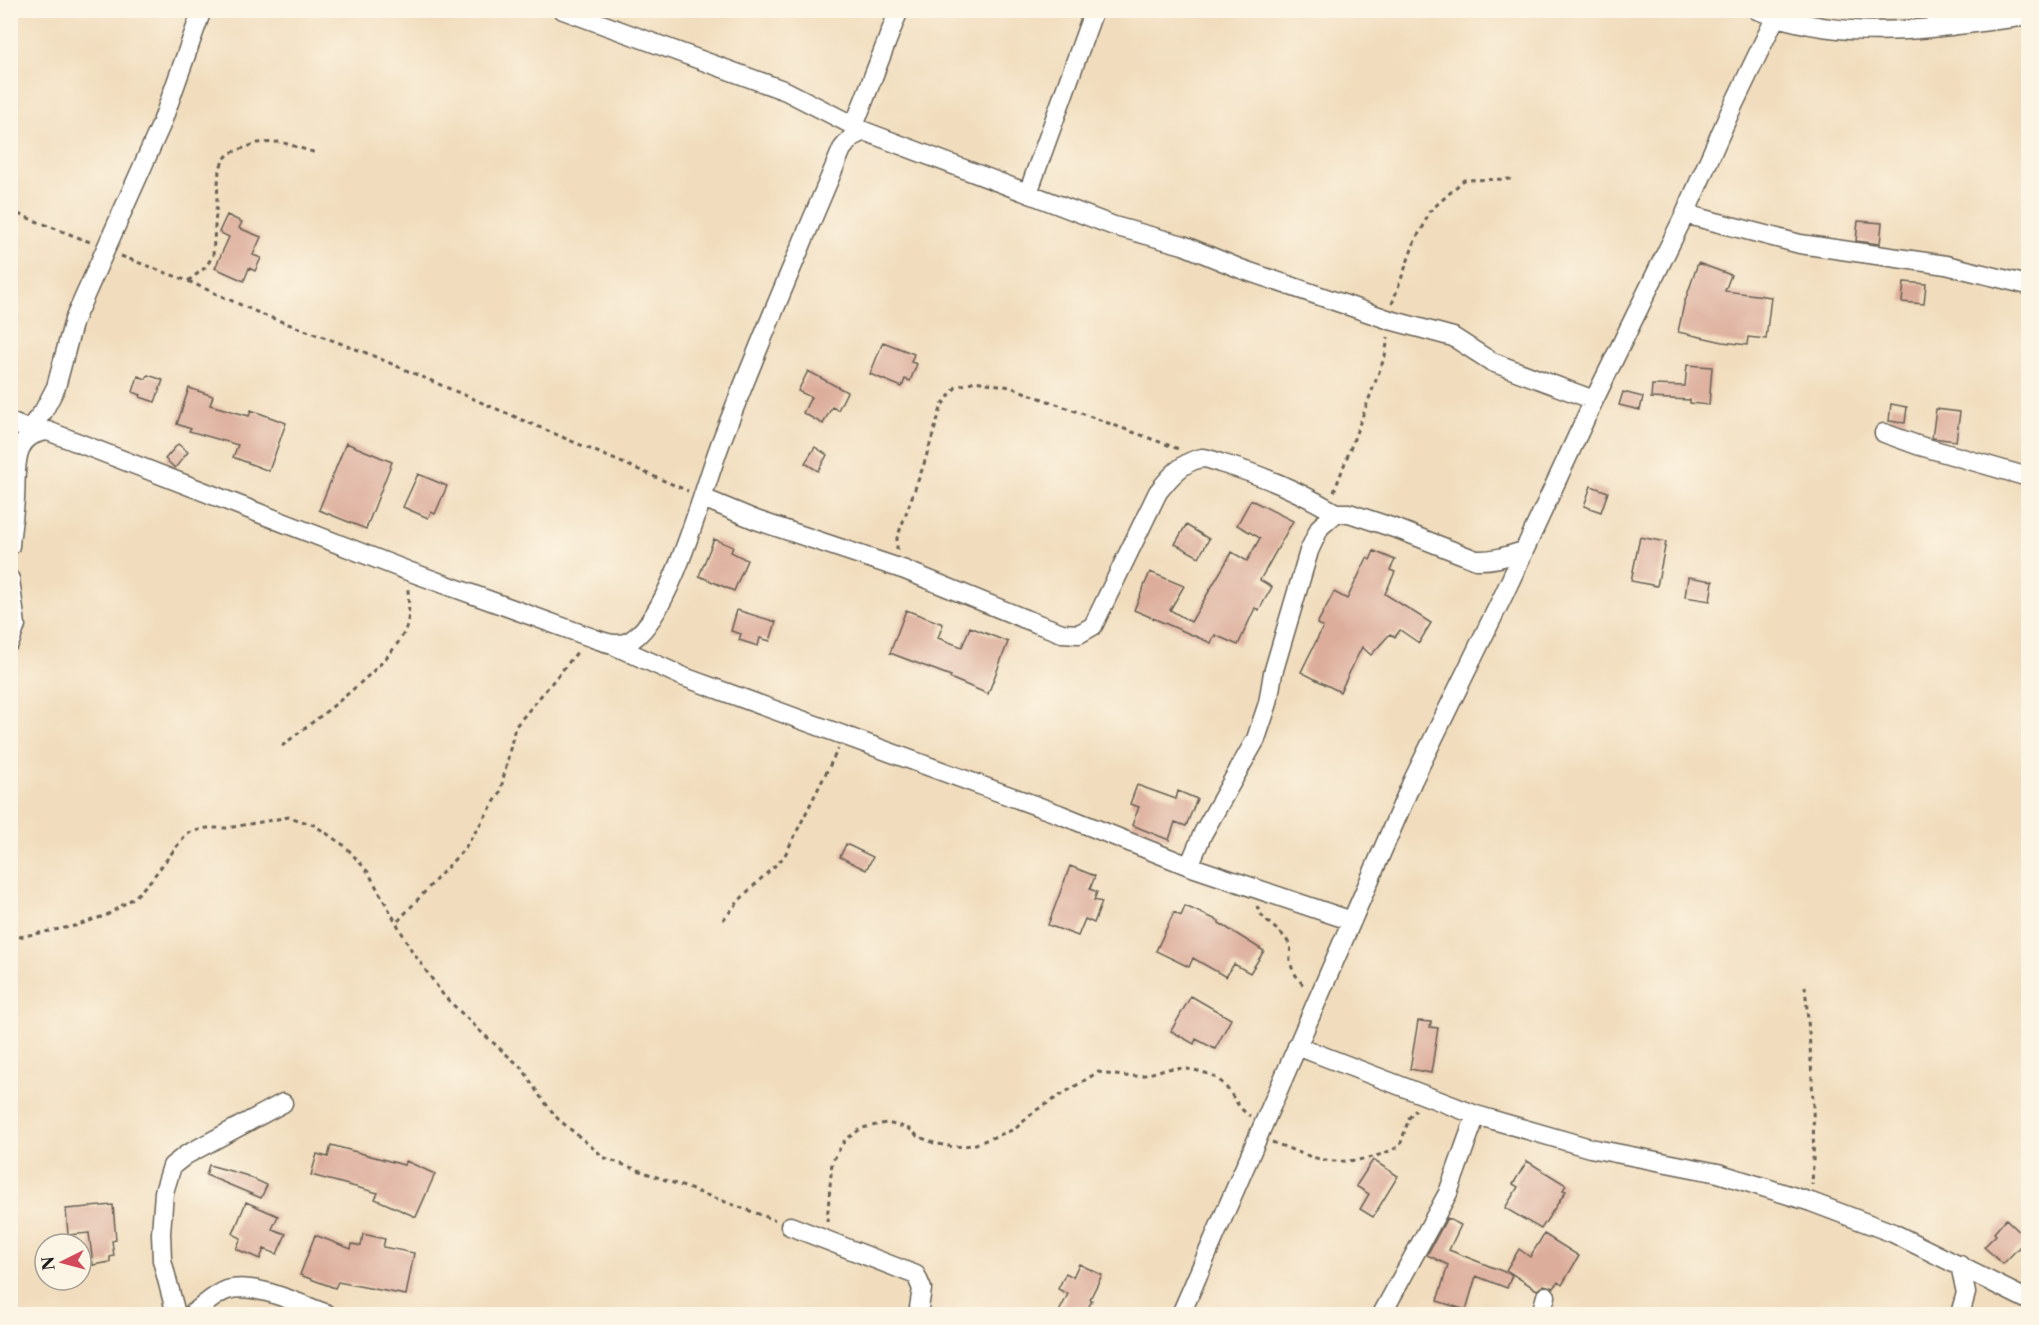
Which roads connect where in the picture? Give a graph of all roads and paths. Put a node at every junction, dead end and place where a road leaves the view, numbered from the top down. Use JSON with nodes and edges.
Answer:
{"nodes":[{"id":1,"x":202,"y":10,"type":"edge"},
{"id":2,"x":563,"y":10,"type":"edge"},
{"id":3,"x":898,"y":10,"type":"edge"},
{"id":4,"x":1094,"y":10,"type":"edge"},
{"id":5,"x":1757,"y":10,"type":"edge"},
{"id":6,"x":1778,"y":14,"type":"edge"},
{"id":7,"x":2028,"y":16,"type":"edge"},
{"id":8,"x":859,"y":128,"type":"junction"},
{"id":9,"x":316,"y":153,"type":"dead end"},
{"id":10,"x":1513,"y":179,"type":"dead end"},
{"id":11,"x":1028,"y":193,"type":"junction"},
{"id":12,"x":10,"y":211,"type":"edge"},
{"id":13,"x":1685,"y":214,"type":"junction"},
{"id":14,"x":104,"y":250,"type":"junction"},
{"id":15,"x":188,"y":281,"type":"junction"},
{"id":16,"x":2028,"y":285,"type":"edge"},
{"id":17,"x":1383,"y":318,"type":"junction"},
{"id":18,"x":1594,"y":400,"type":"junction"},
{"id":19,"x":10,"y":422,"type":"edge"},
{"id":20,"x":32,"y":431,"type":"junction"},
{"id":21,"x":1884,"y":433,"type":"dead end"},
{"id":22,"x":1203,"y":458,"type":"junction"},
{"id":23,"x":2028,"y":477,"type":"edge"},
{"id":24,"x":703,"y":498,"type":"junction"},
{"id":25,"x":1331,"y":510,"type":"junction"},
{"id":26,"x":10,"y":546,"type":"edge"},
{"id":27,"x":1523,"y":551,"type":"junction"},
{"id":28,"x":1487,"y":561,"type":"junction"},
{"id":29,"x":905,"y":570,"type":"junction"},
{"id":30,"x":408,"y":571,"type":"junction"},
{"id":31,"x":10,"y":579,"type":"edge"},
{"id":32,"x":1505,"y":592,"type":"junction"},
{"id":33,"x":590,"y":637,"type":"junction"},
{"id":34,"x":10,"y":642,"type":"edge"},
{"id":35,"x":615,"y":646,"type":"junction"},
{"id":36,"x":844,"y":735,"type":"junction"},
{"id":37,"x":282,"y":746,"type":"dead end"},
{"id":38,"x":1189,"y":866,"type":"junction"},
{"id":39,"x":1257,"y":888,"type":"junction"},
{"id":40,"x":723,"y":920,"type":"dead end"},
{"id":41,"x":1352,"y":921,"type":"junction"},
{"id":42,"x":397,"y":922,"type":"junction"},
{"id":43,"x":10,"y":937,"type":"edge"},
{"id":44,"x":1805,"y":986,"type":"dead end"},
{"id":45,"x":1317,"y":1002,"type":"junction"},
{"id":46,"x":1297,"y":1046,"type":"junction"},
{"id":47,"x":1428,"y":1097,"type":"junction"},
{"id":48,"x":283,"y":1103,"type":"dead end"},
{"id":49,"x":1476,"y":1115,"type":"junction"},
{"id":50,"x":1262,"y":1131,"type":"junction"},
{"id":51,"x":1811,"y":1202,"type":"junction"},
{"id":52,"x":790,"y":1226,"type":"joint"},
{"id":53,"x":833,"y":1241,"type":"junction"},
{"id":54,"x":1960,"y":1265,"type":"junction"},
{"id":55,"x":1980,"y":1276,"type":"junction"},
{"id":56,"x":1966,"y":1293,"type":"junction"},
{"id":57,"x":1546,"y":1296,"type":"dead end"},
{"id":58,"x":2028,"y":1300,"type":"edge"},
{"id":59,"x":292,"y":1308,"type":"edge"},
{"id":60,"x":176,"y":1314,"type":"edge"},
{"id":61,"x":192,"y":1314,"type":"edge"},
{"id":62,"x":327,"y":1314,"type":"edge"},
{"id":63,"x":918,"y":1314,"type":"edge"},
{"id":64,"x":1181,"y":1314,"type":"edge"},
{"id":65,"x":1382,"y":1314,"type":"edge"},
{"id":66,"x":1540,"y":1314,"type":"edge"},
{"id":67,"x":1960,"y":1314,"type":"edge"}],
"edges":[{"from":1,"to":14,"type":"street"},
{"from":2,"to":8,"type":"street"},
{"from":3,"to":8,"type":"street"},
{"from":4,"to":11,"type":"street"},
{"from":5,"to":6,"type":"street"},
{"from":6,"to":7,"type":"street"},
{"from":6,"to":13,"type":"street"},
{"from":8,"to":11,"type":"street"},
{"from":8,"to":24,"type":"street"},
{"from":9,"to":15,"type":"path"},
{"from":10,"to":17,"type":"path"},
{"from":11,"to":17,"type":"street"},
{"from":12,"to":14,"type":"path"},
{"from":13,"to":16,"type":"street"},
{"from":13,"to":18,"type":"street"},
{"from":14,"to":15,"type":"path"},
{"from":14,"to":20,"type":"street"},
{"from":15,"to":24,"type":"path"},
{"from":17,"to":18,"type":"street"},
{"from":17,"to":25,"type":"path"},
{"from":18,"to":27,"type":"street"},
{"from":19,"to":20,"type":"street"},
{"from":20,"to":26,"type":"street"},
{"from":20,"to":30,"type":"street"},
{"from":21,"to":23,"type":"street"},
{"from":22,"to":25,"type":"street"},
{"from":22,"to":29,"type":"street"},
{"from":22,"to":29,"type":"path"},
{"from":24,"to":29,"type":"street"},
{"from":24,"to":35,"type":"street"},
{"from":25,"to":28,"type":"street"},
{"from":25,"to":38,"type":"street"},
{"from":27,"to":28,"type":"street"},
{"from":27,"to":32,"type":"street"},
{"from":28,"to":32,"type":"street"},
{"from":30,"to":33,"type":"street"},
{"from":30,"to":37,"type":"path"},
{"from":31,"to":34,"type":"street"},
{"from":32,"to":41,"type":"street"},
{"from":33,"to":35,"type":"street"},
{"from":33,"to":42,"type":"path"},
{"from":35,"to":36,"type":"street"},
{"from":36,"to":38,"type":"street"},
{"from":36,"to":40,"type":"path"},
{"from":38,"to":39,"type":"street"},
{"from":39,"to":41,"type":"street"},
{"from":39,"to":45,"type":"path"},
{"from":41,"to":45,"type":"street"},
{"from":42,"to":43,"type":"path"},
{"from":42,"to":52,"type":"path"},
{"from":44,"to":51,"type":"path"},
{"from":45,"to":46,"type":"street"},
{"from":46,"to":47,"type":"street"},
{"from":46,"to":50,"type":"street"},
{"from":47,"to":49,"type":"street"},
{"from":47,"to":50,"type":"path"},
{"from":48,"to":60,"type":"street"},
{"from":49,"to":51,"type":"street"},
{"from":49,"to":65,"type":"street"},
{"from":50,"to":53,"type":"path"},
{"from":50,"to":64,"type":"street"},
{"from":51,"to":54,"type":"street"},
{"from":52,"to":53,"type":"street"},
{"from":53,"to":63,"type":"street"},
{"from":54,"to":55,"type":"street"},
{"from":54,"to":56,"type":"street"},
{"from":55,"to":56,"type":"street"},
{"from":55,"to":58,"type":"street"},
{"from":56,"to":67,"type":"street"},
{"from":57,"to":66,"type":"street"},
{"from":59,"to":61,"type":"street"},
{"from":59,"to":62,"type":"street"}]}
